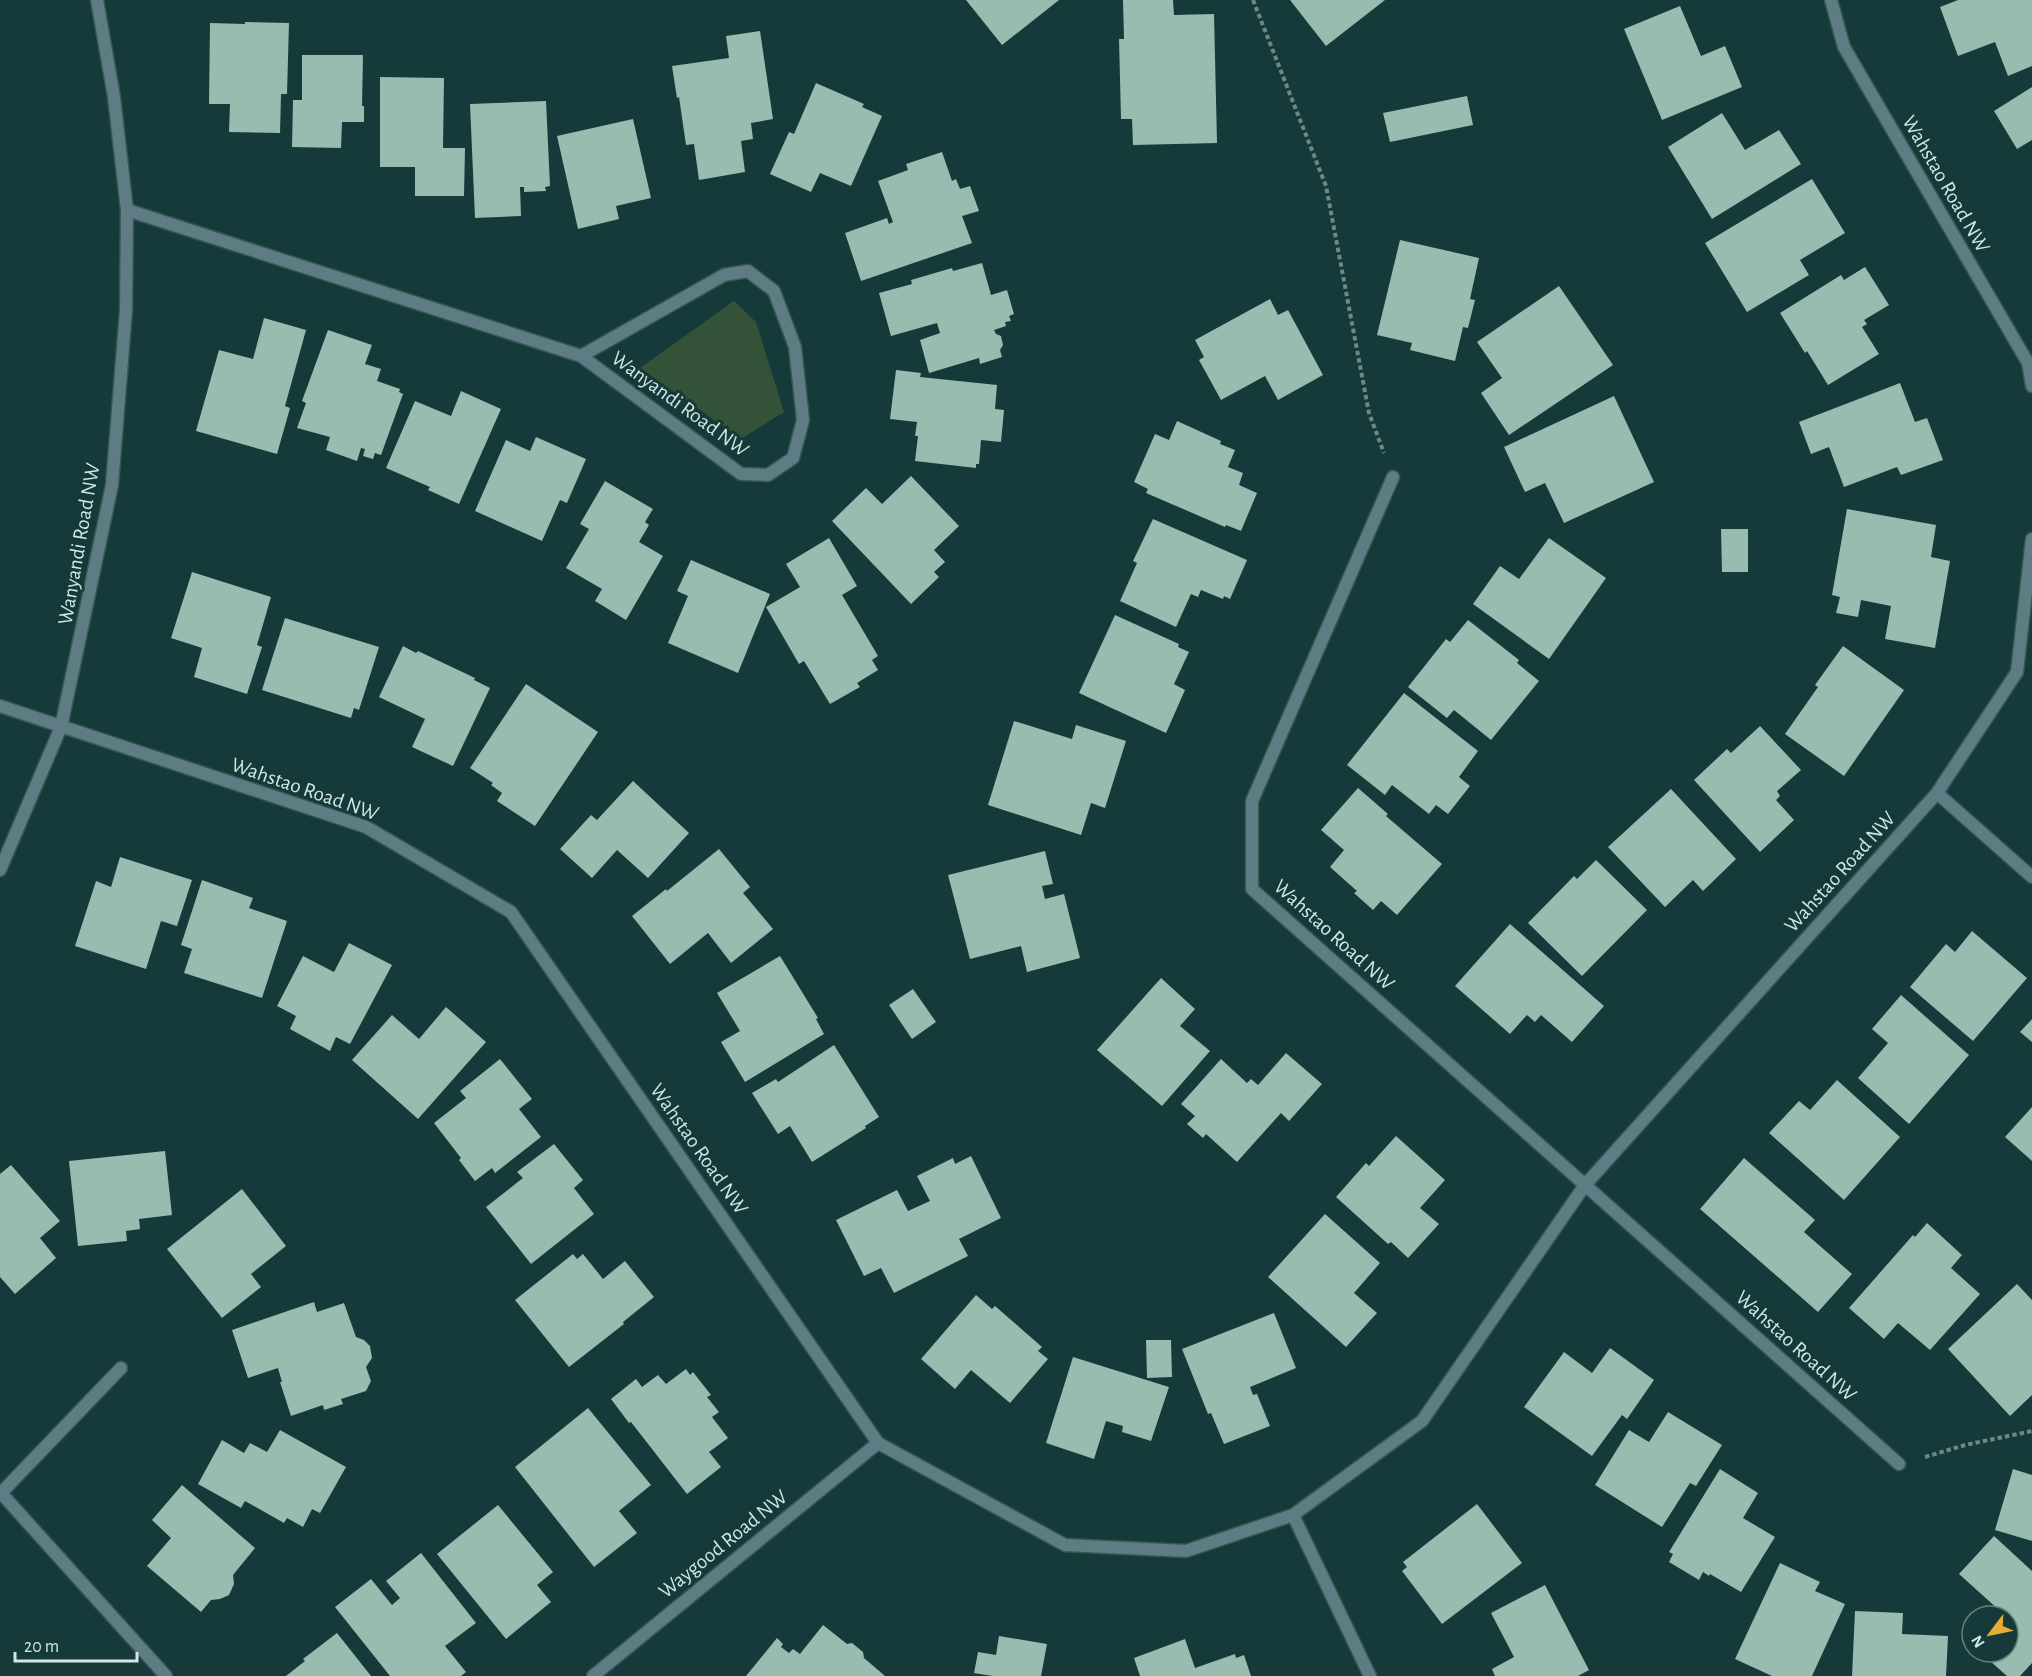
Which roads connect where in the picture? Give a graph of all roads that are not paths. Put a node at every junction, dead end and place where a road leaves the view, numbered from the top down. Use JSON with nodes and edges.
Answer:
{"nodes":[{"id":1,"x":97,"y":0,"type":"edge"},
{"id":2,"x":1831,"y":0,"type":"edge"},
{"id":3,"x":127,"y":210,"type":"junction"},
{"id":4,"x":581,"y":356,"type":"junction"},
{"id":5,"x":2032,"y":386,"type":"edge"},
{"id":6,"x":1393,"y":477,"type":"road end"},
{"id":7,"x":2032,"y":538,"type":"edge"},
{"id":8,"x":0,"y":706,"type":"edge"},
{"id":9,"x":61,"y":728,"type":"junction"},
{"id":10,"x":1936,"y":793,"type":"junction"},
{"id":11,"x":0,"y":870,"type":"edge"},
{"id":12,"x":2032,"y":877,"type":"edge"},
{"id":13,"x":1585,"y":1185,"type":"junction"},
{"id":14,"x":121,"y":1368,"type":"dead end"},
{"id":15,"x":878,"y":1443,"type":"junction"},
{"id":16,"x":1899,"y":1464,"type":"road end"},
{"id":17,"x":0,"y":1494,"type":"edge"},
{"id":18,"x":1293,"y":1515,"type":"junction"},
{"id":19,"x":166,"y":1676,"type":"edge"},
{"id":20,"x":592,"y":1676,"type":"edge"},
{"id":21,"x":1370,"y":1676,"type":"edge"}],
"edges":[{"from":1,"to":3,"type":"street","name":"Wanyandi Road NW"},
{"from":2,"to":5,"type":"street","name":"Wahstao Road NW"},
{"from":3,"to":4,"type":"street","name":"Wanyandi Road NW"},
{"from":3,"to":9,"type":"street","name":"Wanyandi Road NW"},
{"from":4,"to":4,"type":"street","name":"Wanyandi Road NW"},
{"from":6,"to":13,"type":"street","name":"Wahstao Road NW"},
{"from":7,"to":10,"type":"street","name":"Wahstao Road NW"},
{"from":8,"to":9,"type":"street","name":"Wahstao Road NW"},
{"from":9,"to":11,"type":"street","name":"Wanyandi Road NW"},
{"from":9,"to":15,"type":"street","name":"Wahstao Road NW"},
{"from":10,"to":12,"type":"street"},
{"from":10,"to":13,"type":"street","name":"Wahstao Road NW"},
{"from":13,"to":16,"type":"street","name":"Wahstao Road NW"},
{"from":13,"to":18,"type":"street","name":"Wahstao Road NW"},
{"from":14,"to":17,"type":"street"},
{"from":15,"to":18,"type":"street","name":"Wahstao Road NW"},
{"from":15,"to":20,"type":"street","name":"Waygood Road NW"},
{"from":17,"to":19,"type":"street"},
{"from":18,"to":21,"type":"street"}]}
